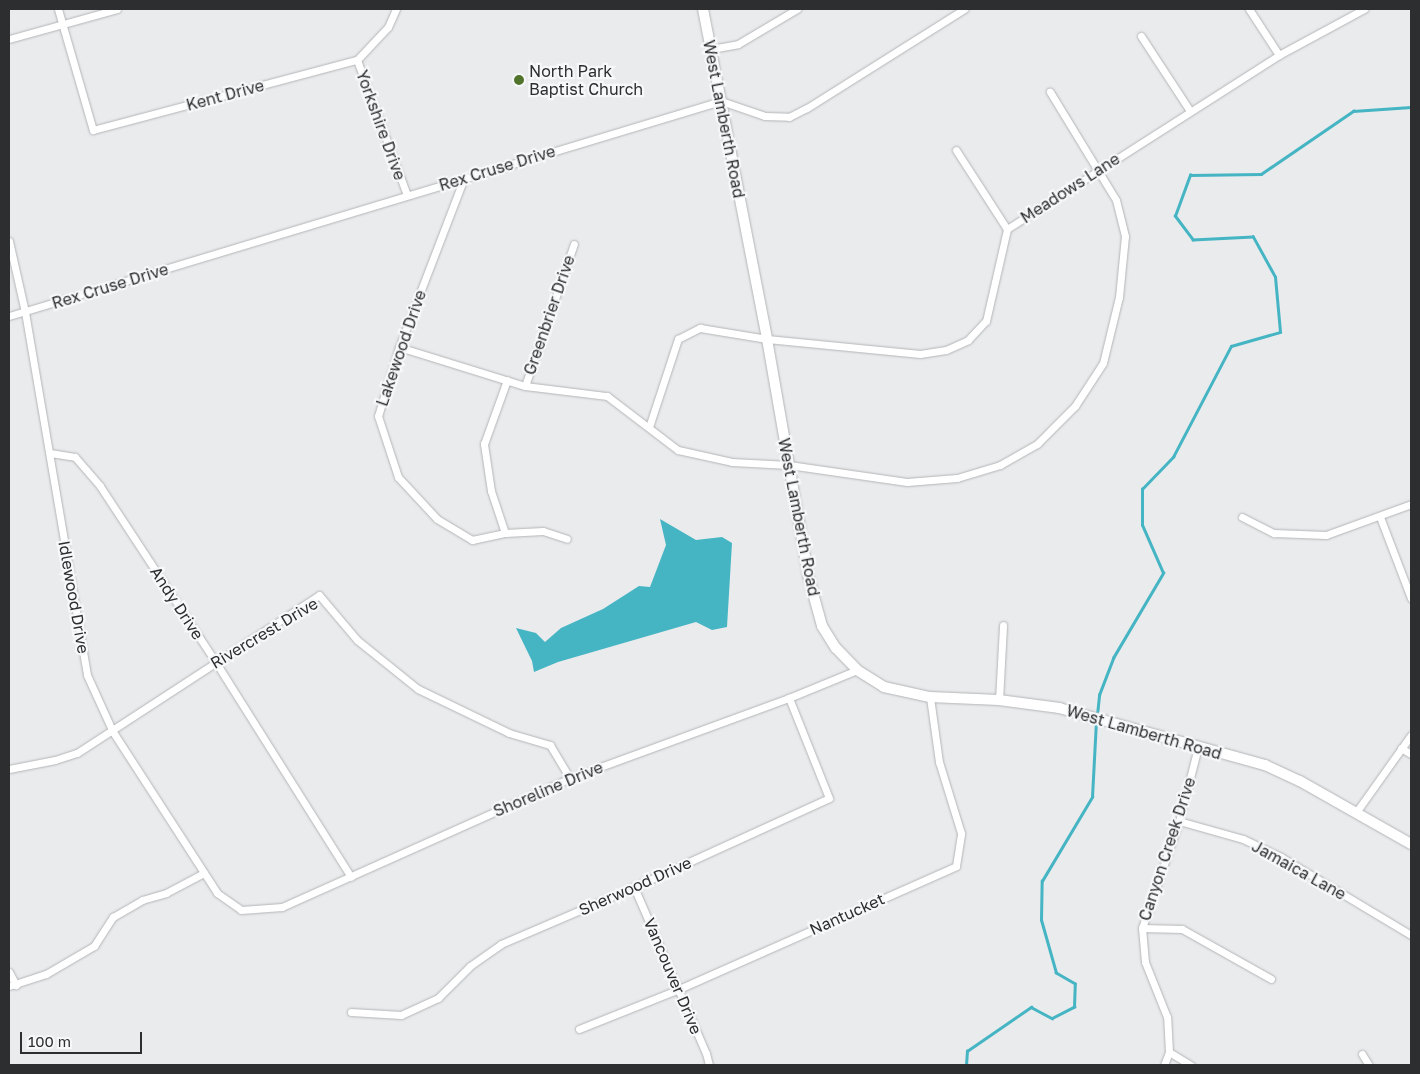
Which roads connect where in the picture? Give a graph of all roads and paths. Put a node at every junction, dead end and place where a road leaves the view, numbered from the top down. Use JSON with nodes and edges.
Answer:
{"nodes":[{"id":1,"x":58,"y":9,"type":"edge"},
{"id":2,"x":117,"y":9,"type":"edge"},
{"id":3,"x":396,"y":9,"type":"edge"},
{"id":4,"x":703,"y":9,"type":"edge"},
{"id":5,"x":797,"y":9,"type":"edge"},
{"id":6,"x":964,"y":9,"type":"edge"},
{"id":7,"x":1249,"y":9,"type":"edge"},
{"id":8,"x":1364,"y":9,"type":"edge"},
{"id":9,"x":63,"y":24,"type":"junction"},
{"id":10,"x":1141,"y":36,"type":"dead end"},
{"id":11,"x":9,"y":39,"type":"edge"},
{"id":12,"x":712,"y":50,"type":"junction"},
{"id":13,"x":1278,"y":55,"type":"junction"},
{"id":14,"x":357,"y":60,"type":"junction"},
{"id":15,"x":1050,"y":92,"type":"dead end"},
{"id":16,"x":720,"y":101,"type":"junction"},
{"id":17,"x":1190,"y":111,"type":"junction"},
{"id":18,"x":956,"y":150,"type":"dead end"},
{"id":19,"x":1098,"y":169,"type":"junction"},
{"id":20,"x":464,"y":178,"type":"junction"},
{"id":21,"x":407,"y":195,"type":"junction"},
{"id":22,"x":1007,"y":229,"type":"junction"},
{"id":23,"x":9,"y":243,"type":"edge"},
{"id":24,"x":574,"y":244,"type":"dead end"},
{"id":25,"x":25,"y":312,"type":"junction"},
{"id":26,"x":9,"y":316,"type":"edge"},
{"id":27,"x":767,"y":339,"type":"junction"},
{"id":28,"x":399,"y":347,"type":"junction"},
{"id":29,"x":507,"y":380,"type":"junction"},
{"id":30,"x":525,"y":386,"type":"junction"},
{"id":31,"x":649,"y":427,"type":"junction"},
{"id":32,"x":50,"y":453,"type":"junction"},
{"id":33,"x":788,"y":465,"type":"junction"},
{"id":34,"x":1411,"y":504,"type":"edge"},
{"id":35,"x":1242,"y":517,"type":"dead end"},
{"id":36,"x":1380,"y":517,"type":"junction"},
{"id":37,"x":505,"y":533,"type":"junction"},
{"id":38,"x":567,"y":539,"type":"dead end"},
{"id":39,"x":1411,"y":598,"type":"edge"},
{"id":40,"x":1003,"y":625,"type":"dead end"},
{"id":41,"x":215,"y":661,"type":"junction"},
{"id":42,"x":857,"y":670,"type":"junction"},
{"id":43,"x":930,"y":697,"type":"junction"},
{"id":44,"x":789,"y":698,"type":"junction"},
{"id":45,"x":999,"y":700,"type":"junction"},
{"id":46,"x":113,"y":732,"type":"junction"},
{"id":47,"x":1411,"y":735,"type":"edge"},
{"id":48,"x":1198,"y":747,"type":"junction"},
{"id":49,"x":1401,"y":748,"type":"junction"},
{"id":50,"x":1411,"y":754,"type":"edge"},
{"id":51,"x":9,"y":768,"type":"edge"},
{"id":52,"x":570,"y":778,"type":"junction"},
{"id":53,"x":1357,"y":811,"type":"junction"},
{"id":54,"x":1179,"y":821,"type":"junction"},
{"id":55,"x":1411,"y":844,"type":"edge"},
{"id":56,"x":204,"y":873,"type":"junction"},
{"id":57,"x":351,"y":877,"type":"junction"},
{"id":58,"x":634,"y":887,"type":"junction"},
{"id":59,"x":241,"y":910,"type":"joint"},
{"id":60,"x":1142,"y":928,"type":"junction"},
{"id":61,"x":1411,"y":934,"type":"edge"},
{"id":62,"x":9,"y":972,"type":"edge"},
{"id":63,"x":1271,"y":979,"type":"dead end"},
{"id":64,"x":12,"y":986,"type":"edge"},
{"id":65,"x":679,"y":989,"type":"junction"},
{"id":66,"x":351,"y":1012,"type":"dead end"},
{"id":67,"x":579,"y":1029,"type":"dead end"},
{"id":68,"x":1169,"y":1052,"type":"junction"},
{"id":69,"x":1362,"y":1054,"type":"dead end"},
{"id":70,"x":709,"y":1065,"type":"edge"},
{"id":71,"x":1164,"y":1065,"type":"edge"},
{"id":72,"x":1191,"y":1065,"type":"edge"},
{"id":73,"x":1369,"y":1065,"type":"edge"}],
"edges":[{"from":1,"to":9,"type":"street"},
{"from":2,"to":9,"type":"street"},
{"from":3,"to":14,"type":"street","name":"Yorkshire Drive"},
{"from":4,"to":12,"type":"street","name":"West Lamberth Road"},
{"from":5,"to":12,"type":"street"},
{"from":6,"to":16,"type":"street"},
{"from":7,"to":13,"type":"street"},
{"from":8,"to":13,"type":"street","name":"Meadows Lane"},
{"from":9,"to":11,"type":"street"},
{"from":9,"to":14,"type":"street","name":"Kent Drive"},
{"from":10,"to":17,"type":"street"},
{"from":12,"to":16,"type":"street","name":"West Lamberth Road"},
{"from":13,"to":17,"type":"street","name":"Meadows Lane"},
{"from":14,"to":21,"type":"street","name":"Yorkshire Drive"},
{"from":15,"to":19,"type":"street"},
{"from":16,"to":20,"type":"street","name":"Rex Cruse Drive"},
{"from":16,"to":27,"type":"street","name":"West Lamberth Road"},
{"from":17,"to":19,"type":"street","name":"Meadows Lane"},
{"from":18,"to":22,"type":"street"},
{"from":19,"to":22,"type":"street","name":"Meadows Lane"},
{"from":19,"to":33,"type":"street"},
{"from":20,"to":21,"type":"street","name":"Rex Cruse Drive"},
{"from":20,"to":28,"type":"street","name":"Lakewood Drive"},
{"from":21,"to":25,"type":"street","name":"Rex Cruse Drive"},
{"from":22,"to":27,"type":"street","name":"Meadows Lane"},
{"from":23,"to":25,"type":"street","name":"Idlewood Drive"},
{"from":24,"to":30,"type":"street","name":"Greenbrier Drive"},
{"from":25,"to":26,"type":"street","name":"Rex Cruse Drive"},
{"from":25,"to":32,"type":"street","name":"Idlewood Drive"},
{"from":27,"to":31,"type":"street","name":"Meadows Lane"},
{"from":27,"to":33,"type":"street","name":"West Lamberth Road"},
{"from":28,"to":29,"type":"street"},
{"from":28,"to":37,"type":"street","name":"Lakewood Drive"},
{"from":29,"to":30,"type":"street"},
{"from":29,"to":37,"type":"street","name":"Greenbrier Drive"},
{"from":30,"to":31,"type":"street"},
{"from":31,"to":33,"type":"street"},
{"from":32,"to":41,"type":"street","name":"Andy Drive"},
{"from":32,"to":46,"type":"street","name":"Idlewood Drive"},
{"from":33,"to":42,"type":"street","name":"West Lamberth Road"},
{"from":34,"to":36,"type":"street"},
{"from":35,"to":36,"type":"street"},
{"from":36,"to":39,"type":"street"},
{"from":37,"to":38,"type":"street","name":"Lakewood Drive"},
{"from":40,"to":45,"type":"street"},
{"from":41,"to":46,"type":"street","name":"Rivercrest Drive"},
{"from":41,"to":52,"type":"street","name":"Rivercrest Drive"},
{"from":41,"to":57,"type":"street","name":"Andy Drive"},
{"from":42,"to":43,"type":"street","name":"West Lamberth Road"},
{"from":42,"to":44,"type":"street","name":"Shoreline Drive"},
{"from":43,"to":45,"type":"street","name":"West Lamberth Road"},
{"from":43,"to":65,"type":"street","name":"Nantucket"},
{"from":44,"to":52,"type":"street","name":"Shoreline Drive"},
{"from":44,"to":58,"type":"street","name":"Sherwood Drive"},
{"from":45,"to":48,"type":"street","name":"West Lamberth Road"},
{"from":46,"to":51,"type":"street","name":"Rivercrest Drive"},
{"from":46,"to":56,"type":"street","name":"Idlewood Drive"},
{"from":47,"to":49,"type":"street"},
{"from":48,"to":53,"type":"street","name":"West Lamberth Road"},
{"from":48,"to":54,"type":"street","name":"Canyon Creek Drive"},
{"from":49,"to":50,"type":"street"},
{"from":49,"to":53,"type":"street"},
{"from":52,"to":57,"type":"street","name":"Shoreline Drive"},
{"from":53,"to":55,"type":"street","name":"West Lamberth Road"},
{"from":54,"to":60,"type":"street","name":"Canyon Creek Drive"},
{"from":54,"to":61,"type":"street","name":"Jamaica Lane"},
{"from":56,"to":59,"type":"street","name":"Idlewood Drive"},
{"from":56,"to":64,"type":"street"},
{"from":57,"to":59,"type":"street","name":"Shoreline Drive"},
{"from":58,"to":65,"type":"street","name":"Vancouver Drive"},
{"from":58,"to":66,"type":"street","name":"Sherwood Drive"},
{"from":60,"to":63,"type":"street"},
{"from":60,"to":68,"type":"street","name":"Canyon Creek Drive"},
{"from":62,"to":64,"type":"street"},
{"from":65,"to":67,"type":"street","name":"Nantucket"},
{"from":65,"to":70,"type":"street","name":"Vancouver Drive"},
{"from":68,"to":71,"type":"street","name":"Canyon Creek Drive"},
{"from":68,"to":72,"type":"street"},
{"from":69,"to":73,"type":"street"}]}
